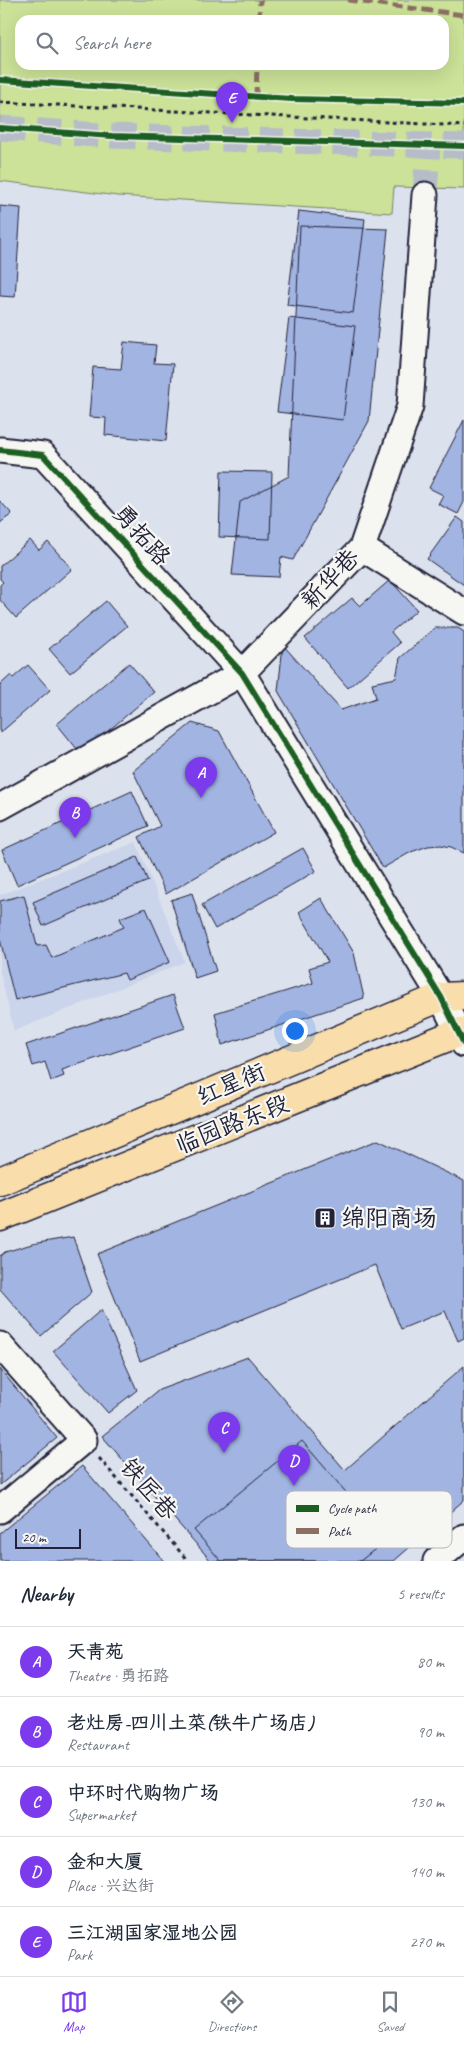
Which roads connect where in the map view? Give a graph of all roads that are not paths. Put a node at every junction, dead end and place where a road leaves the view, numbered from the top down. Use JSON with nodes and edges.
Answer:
{"nodes":[{"id":1,"x":425,"y":195,"type":"tunnel mouth"},
{"id":2,"x":0,"y":450,"type":"edge"},
{"id":3,"x":362,"y":548,"type":"junction"},
{"id":4,"x":464,"y":612,"type":"edge"},
{"id":5,"x":242,"y":673,"type":"junction"},
{"id":6,"x":0,"y":808,"type":"edge"},
{"id":7,"x":452,"y":996,"type":"edge"},
{"id":8,"x":462,"y":1036,"type":"edge"},
{"id":9,"x":0,"y":1181,"type":"edge"},
{"id":10,"x":0,"y":1217,"type":"edge"},
{"id":11,"x":0,"y":1344,"type":"edge"},
{"id":12,"x":0,"y":1510,"type":"edge"},
{"id":13,"x":464,"y":1537,"type":"edge"},
{"id":14,"x":452,"y":1547,"type":"edge"},
{"id":15,"x":451,"y":1548,"type":"edge"},
{"id":16,"x":436,"y":1561,"type":"edge"}],
"edges":[{"from":1,"to":3,"type":"street","name":"新华巷"},
{"from":2,"to":5,"type":"street","name":"勇拓路"},
{"from":3,"to":4,"type":"street"},
{"from":3,"to":5,"type":"street","name":"新华巷"},
{"from":5,"to":6,"type":"street","name":"新华巷"},
{"from":5,"to":7,"type":"street","name":"勇拓路"},
{"from":7,"to":8,"type":"street","name":"勇拓路"},
{"from":7,"to":9,"type":"main road","name":"红星街"},
{"from":8,"to":10,"type":"main road","name":"临园路东段"},
{"from":11,"to":12,"type":"street"},
{"from":13,"to":14,"type":"street"},
{"from":15,"to":16,"type":"street"}]}
